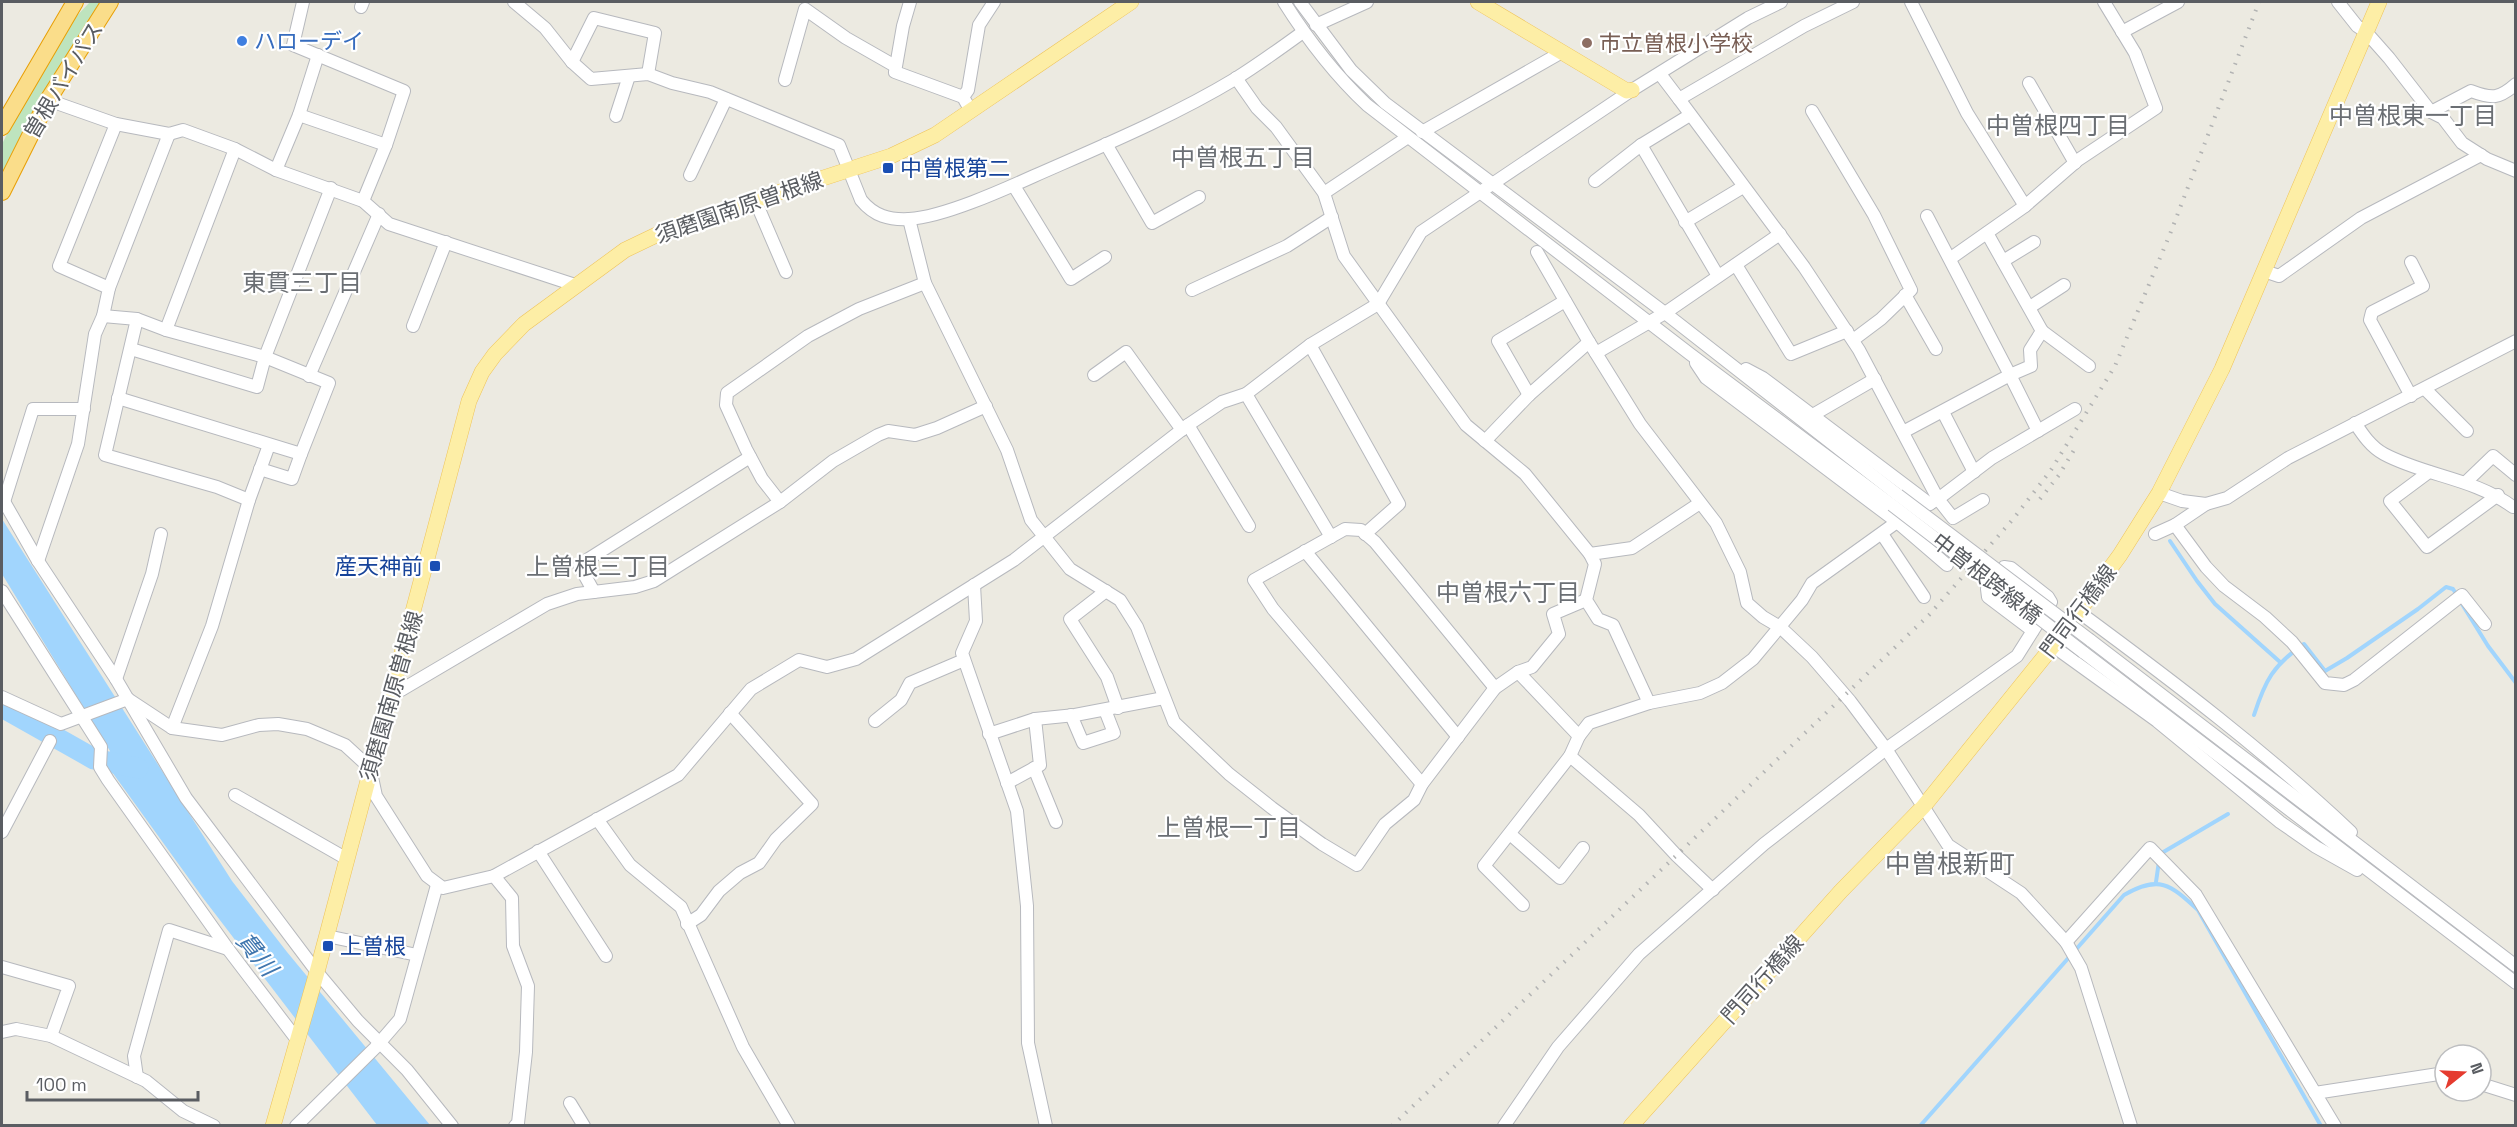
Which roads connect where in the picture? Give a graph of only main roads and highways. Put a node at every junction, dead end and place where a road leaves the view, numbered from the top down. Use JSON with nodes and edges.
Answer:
{"nodes":[{"id":1,"x":75,"y":2,"type":"edge"},
{"id":2,"x":110,"y":2,"type":"edge"},
{"id":3,"x":1131,"y":2,"type":"edge"},
{"id":4,"x":1478,"y":2,"type":"edge"},
{"id":5,"x":2379,"y":2,"type":"edge"},
{"id":6,"x":1632,"y":90,"type":"road end"},
{"id":7,"x":2,"y":127,"type":"edge"},
{"id":8,"x":2,"y":192,"type":"edge"},
{"id":9,"x":273,"y":1125,"type":"edge"},
{"id":10,"x":1630,"y":1125,"type":"edge"}],
"edges":[{"from":1,"to":7,"type":"highway","name":"曽根バイパス"},
{"from":2,"to":8,"type":"highway","name":"曽根バイパス"},
{"from":3,"to":9,"type":"main road","name":"須磨園南原曽根線"},
{"from":4,"to":6,"type":"main road"},
{"from":5,"to":10,"type":"main road","name":"門司行橋線"}]}
